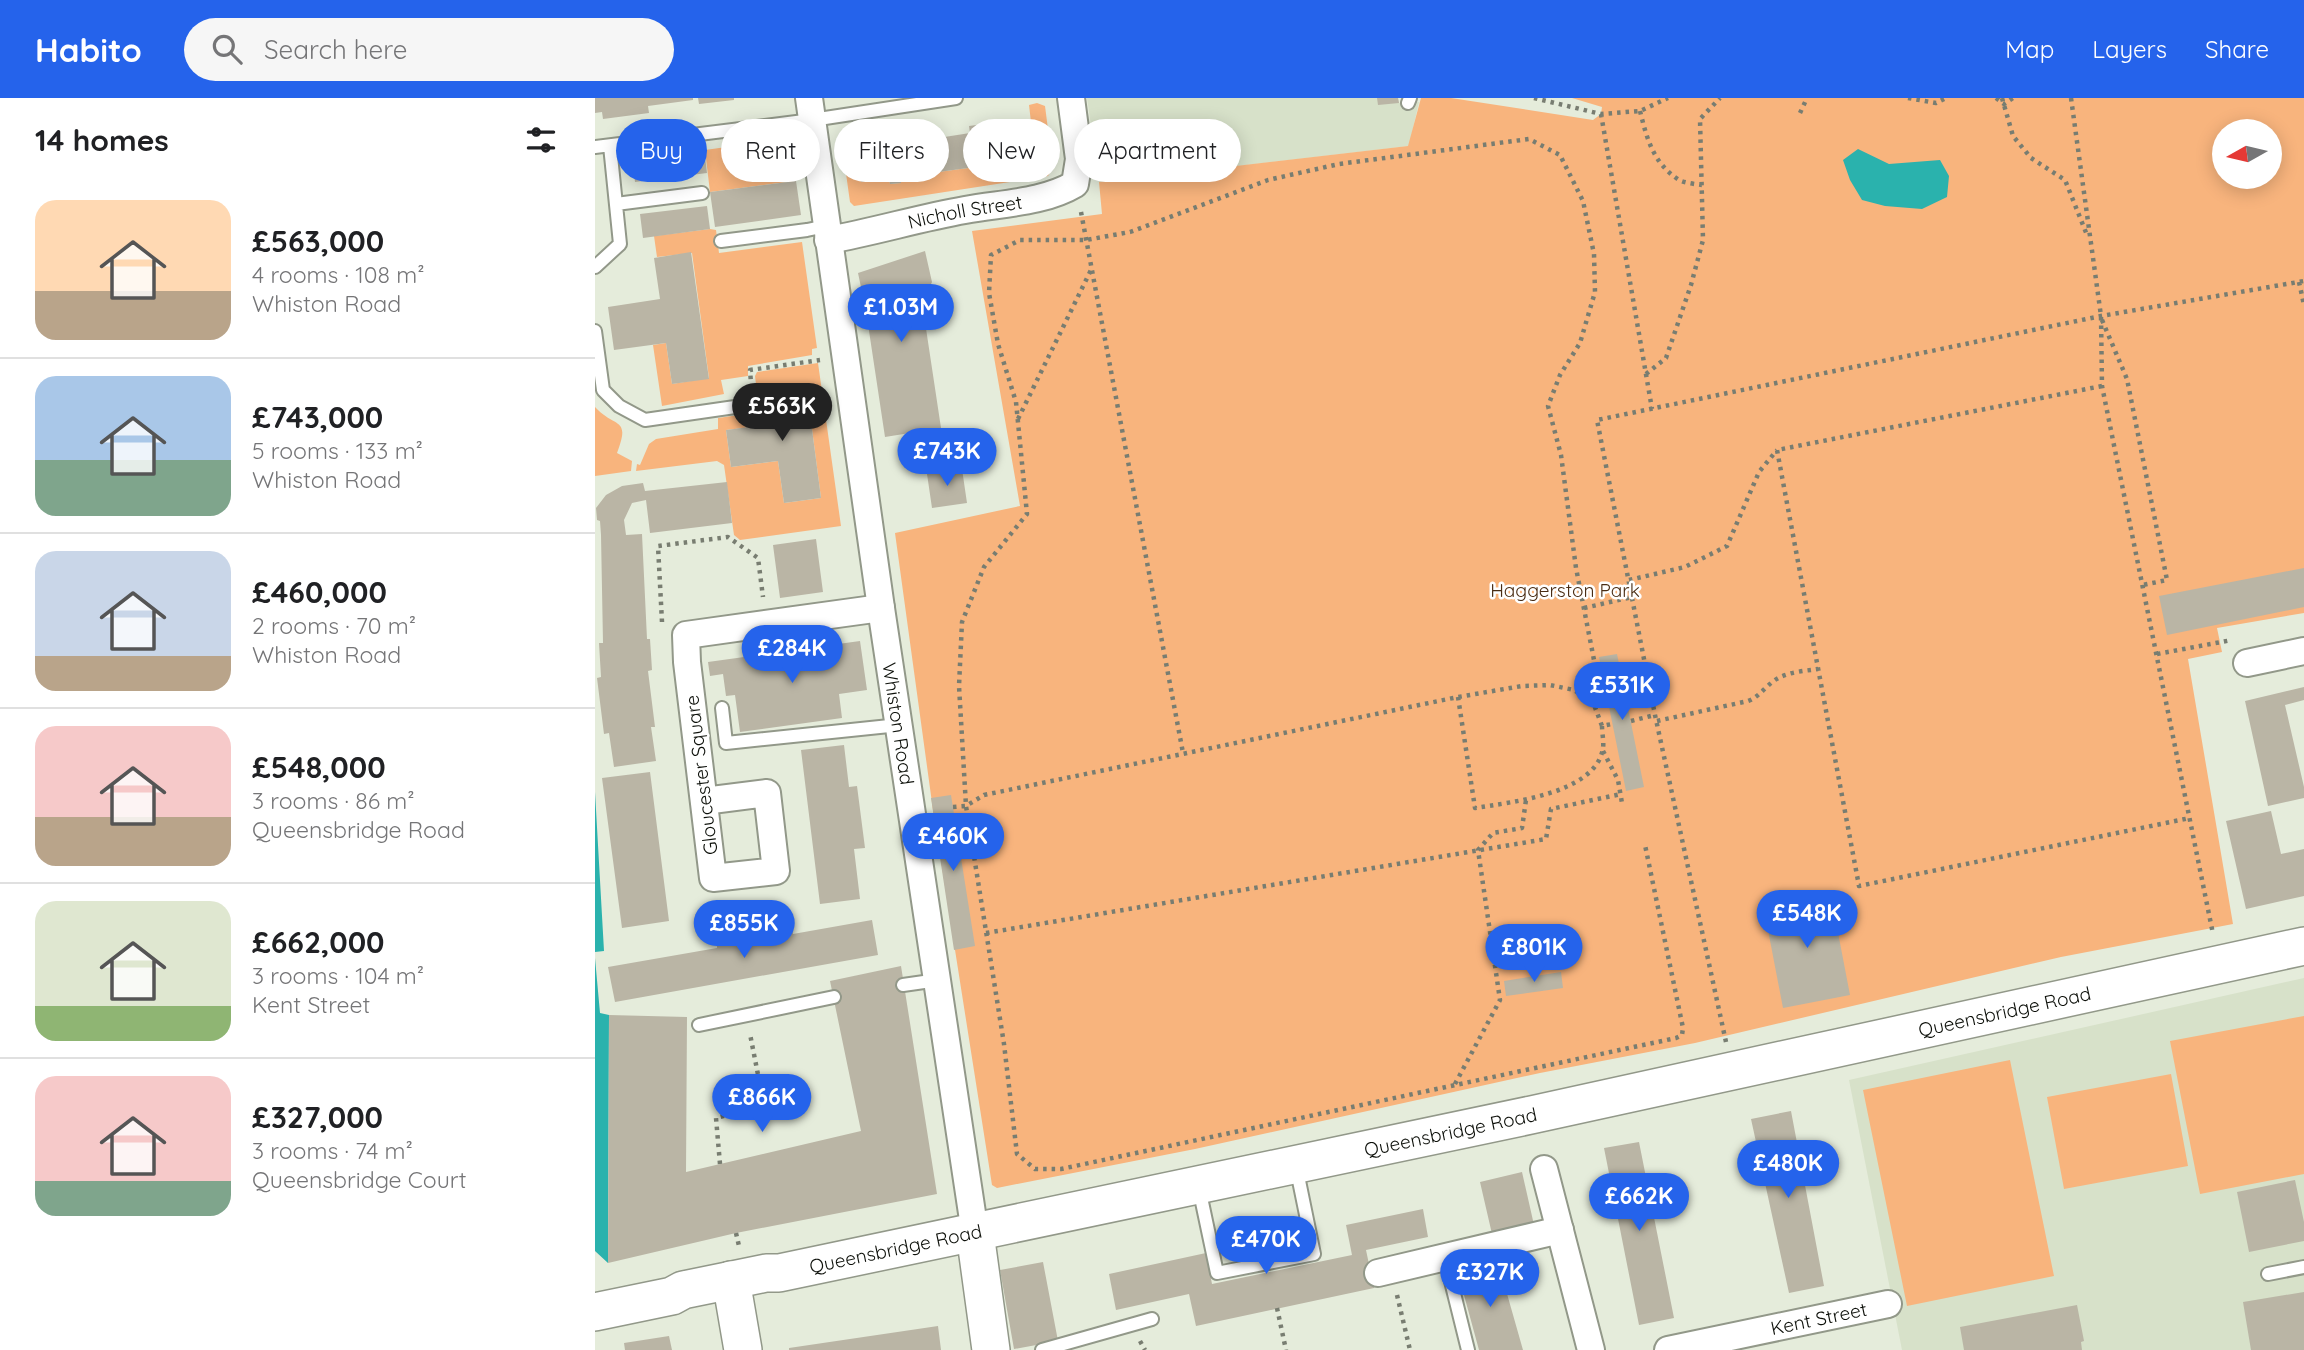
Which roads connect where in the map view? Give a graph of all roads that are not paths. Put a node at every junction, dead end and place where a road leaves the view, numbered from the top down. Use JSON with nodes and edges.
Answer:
{"nodes":[{"id":1,"x":956,"y":98,"type":"edge"},
{"id":2,"x":1070,"y":98,"type":"edge"},
{"id":3,"x":810,"y":109,"type":"edge"},
{"id":4,"x":610,"y":146,"type":"junction"},
{"id":5,"x":595,"y":147,"type":"edge"},
{"id":6,"x":702,"y":193,"type":"dead end"},
{"id":7,"x":616,"y":204,"type":"junction"},
{"id":8,"x":827,"y":233,"type":"junction"},
{"id":9,"x":721,"y":241,"type":"dead end"},
{"id":10,"x":595,"y":267,"type":"edge"},
{"id":11,"x":595,"y":331,"type":"edge"},
{"id":12,"x":735,"y":407,"type":"road end"},
{"id":13,"x":881,"y":608,"type":"junction"},
{"id":14,"x":2304,"y":651,"type":"edge"},
{"id":15,"x":2243,"y":654,"type":"road end"},
{"id":16,"x":722,"y":708,"type":"dead end"},
{"id":17,"x":899,"y":725,"type":"junction"},
{"id":18,"x":704,"y":801,"type":"dead end"},
{"id":19,"x":2304,"y":946,"type":"edge"},
{"id":20,"x":937,"y":980,"type":"junction"},
{"id":21,"x":903,"y":985,"type":"dead end"},
{"id":22,"x":834,"y":997,"type":"dead end"},
{"id":23,"x":699,"y":1026,"type":"dead end"},
{"id":24,"x":1296,"y":1165,"type":"junction"},
{"id":25,"x":1544,"y":1169,"type":"dead end"},
{"id":26,"x":1199,"y":1186,"type":"junction"},
{"id":27,"x":1560,"y":1230,"type":"junction"},
{"id":28,"x":975,"y":1233,"type":"junction"},
{"id":29,"x":1445,"y":1257,"type":"junction"},
{"id":30,"x":2304,"y":1267,"type":"edge"},
{"id":31,"x":1385,"y":1271,"type":"road end"},
{"id":32,"x":2268,"y":1274,"type":"dead end"},
{"id":33,"x":731,"y":1280,"type":"junction"},
{"id":34,"x":1888,"y":1304,"type":"dead end"},
{"id":35,"x":595,"y":1312,"type":"edge"},
{"id":36,"x":1152,"y":1319,"type":"dead end"},
{"id":37,"x":743,"y":1350,"type":"edge"},
{"id":38,"x":991,"y":1350,"type":"edge"},
{"id":39,"x":1042,"y":1350,"type":"edge"},
{"id":40,"x":1468,"y":1350,"type":"edge"},
{"id":41,"x":1591,"y":1350,"type":"edge"},
{"id":42,"x":1668,"y":1350,"type":"edge"}],
"edges":[{"from":1,"to":3,"type":"lane"},
{"from":2,"to":8,"type":"street","name":"Nicholl Street"},
{"from":3,"to":4,"type":"lane"},
{"from":3,"to":8,"type":"street","name":"Whiston Road"},
{"from":4,"to":5,"type":"lane"},
{"from":4,"to":7,"type":"lane"},
{"from":6,"to":7,"type":"lane"},
{"from":7,"to":10,"type":"lane"},
{"from":8,"to":9,"type":"lane"},
{"from":8,"to":13,"type":"street","name":"Whiston Road"},
{"from":11,"to":12,"type":"lane"},
{"from":13,"to":17,"type":"street","name":"Whiston Road"},
{"from":13,"to":18,"type":"street","name":"Gloucester Square"},
{"from":14,"to":15,"type":"street"},
{"from":16,"to":17,"type":"lane"},
{"from":17,"to":20,"type":"street","name":"Whiston Road"},
{"from":19,"to":24,"type":"main road","name":"Queensbridge Road"},
{"from":20,"to":21,"type":"lane"},
{"from":20,"to":28,"type":"street","name":"Whiston Road"},
{"from":22,"to":23,"type":"lane"},
{"from":24,"to":26,"type":"main road","name":"Queensbridge Road"},
{"from":24,"to":26,"type":"lane"},
{"from":25,"to":27,"type":"street"},
{"from":26,"to":28,"type":"main road","name":"Queensbridge Road"},
{"from":27,"to":29,"type":"street"},
{"from":27,"to":41,"type":"street"},
{"from":28,"to":33,"type":"main road","name":"Queensbridge Road"},
{"from":28,"to":38,"type":"main road","name":"Whiston Road"},
{"from":29,"to":31,"type":"street"},
{"from":29,"to":40,"type":"lane"},
{"from":30,"to":32,"type":"lane"},
{"from":33,"to":35,"type":"main road","name":"Queensbridge Road"},
{"from":33,"to":37,"type":"main road"},
{"from":34,"to":42,"type":"street","name":"Kent Street"},
{"from":36,"to":39,"type":"lane"}]}
